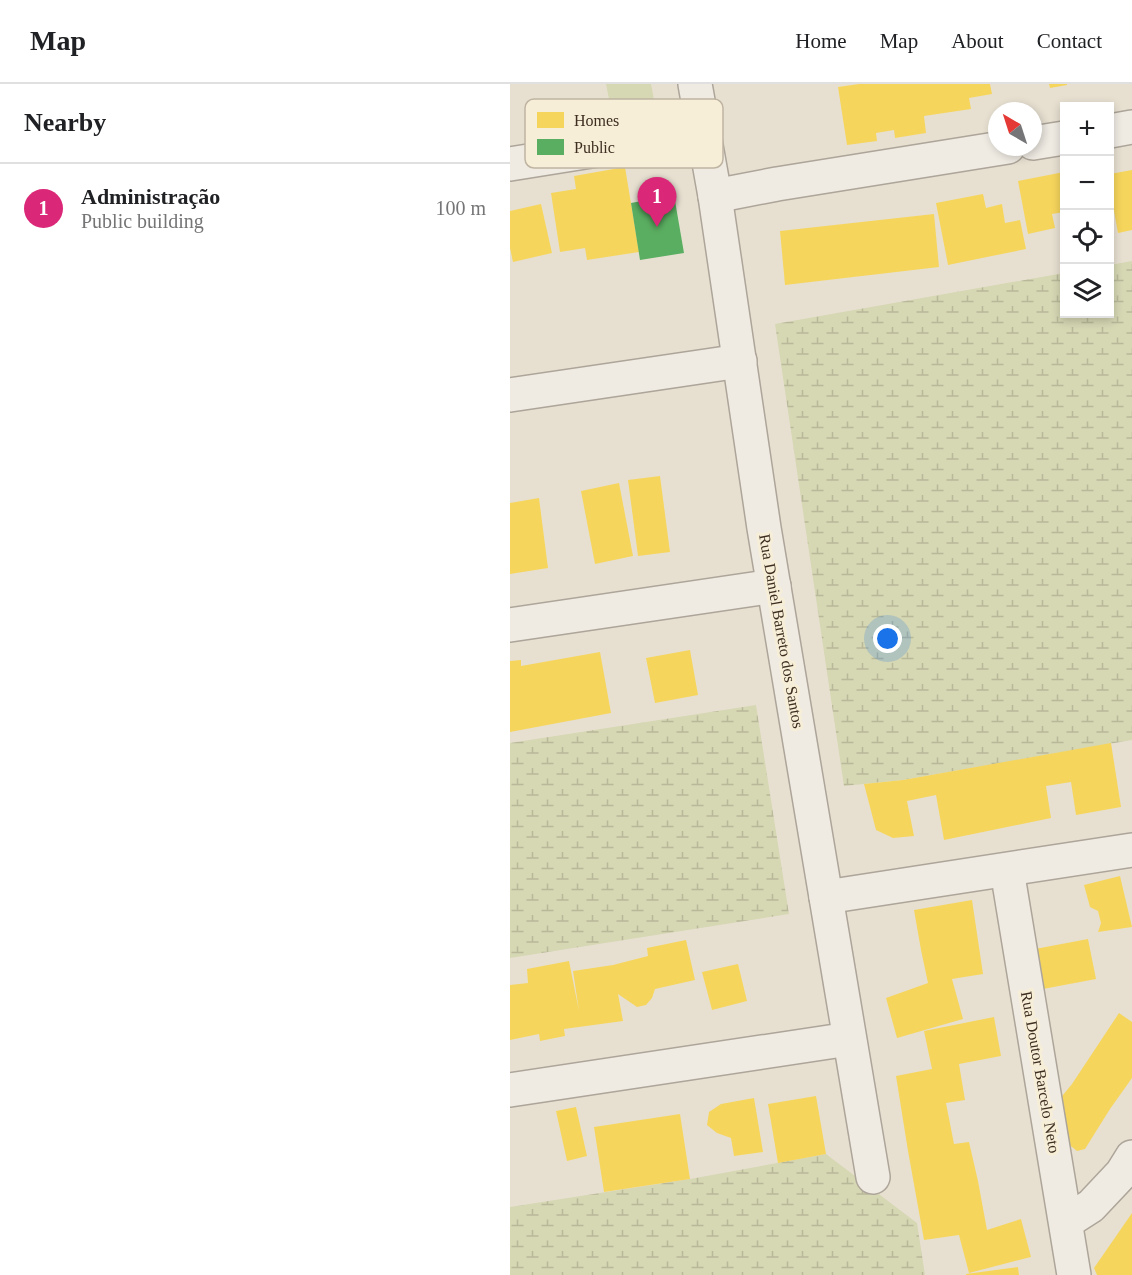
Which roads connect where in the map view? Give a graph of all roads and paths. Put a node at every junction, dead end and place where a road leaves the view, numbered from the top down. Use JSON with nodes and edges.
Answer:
{"nodes":[{"id":1,"x":695,"y":84,"type":"edge"},
{"id":2,"x":698,"y":99,"type":"edge"},
{"id":3,"x":1132,"y":127,"type":"edge"},
{"id":4,"x":1114,"y":130,"type":"edge"},
{"id":5,"x":1060,"y":139,"type":"edge"},
{"id":6,"x":1042,"y":142,"type":"edge"},
{"id":7,"x":988,"y":150,"type":"edge"},
{"id":8,"x":525,"y":162,"type":"edge"},
{"id":9,"x":510,"y":164,"type":"edge"},
{"id":10,"x":710,"y":168,"type":"edge"},
{"id":11,"x":715,"y":196,"type":"junction"},
{"id":12,"x":740,"y":361,"type":"junction"},
{"id":13,"x":510,"y":395,"type":"edge"},
{"id":14,"x":774,"y":586,"type":"junction"},
{"id":15,"x":510,"y":625,"type":"edge"},
{"id":16,"x":1132,"y":850,"type":"edge"},
{"id":17,"x":1007,"y":870,"type":"junction"},
{"id":18,"x":826,"y":897,"type":"junction"},
{"id":19,"x":849,"y":1039,"type":"junction"},
{"id":20,"x":510,"y":1090,"type":"edge"},
{"id":21,"x":1132,"y":1157,"type":"edge"},
{"id":22,"x":873,"y":1177,"type":"dead end"},
{"id":23,"x":1066,"y":1222,"type":"junction"},
{"id":24,"x":1074,"y":1275,"type":"edge"}],
"edges":[{"from":1,"to":2,"type":"street","name":"Rua Daniel Barreto dos Santos"},
{"from":3,"to":4,"type":"street"},
{"from":5,"to":6,"type":"street"},
{"from":7,"to":11,"type":"street"},
{"from":8,"to":9,"type":"street"},
{"from":10,"to":11,"type":"street","name":"Rua Daniel Barreto dos Santos"},
{"from":11,"to":12,"type":"street","name":"Rua Daniel Barreto dos Santos"},
{"from":12,"to":13,"type":"street"},
{"from":12,"to":14,"type":"street","name":"Rua Daniel Barreto dos Santos"},
{"from":14,"to":15,"type":"street"},
{"from":14,"to":18,"type":"street","name":"Rua Daniel Barreto dos Santos"},
{"from":16,"to":17,"type":"street"},
{"from":17,"to":18,"type":"street"},
{"from":17,"to":23,"type":"street","name":"Rua Doutor Barcelo Neto"},
{"from":18,"to":19,"type":"street","name":"Rua Daniel Barreto dos Santos"},
{"from":19,"to":20,"type":"street"},
{"from":19,"to":22,"type":"street","name":"Rua Daniel Barreto dos Santos"},
{"from":21,"to":23,"type":"street"},
{"from":23,"to":24,"type":"street","name":"Rua Doutor Barcelo Neto"}]}
